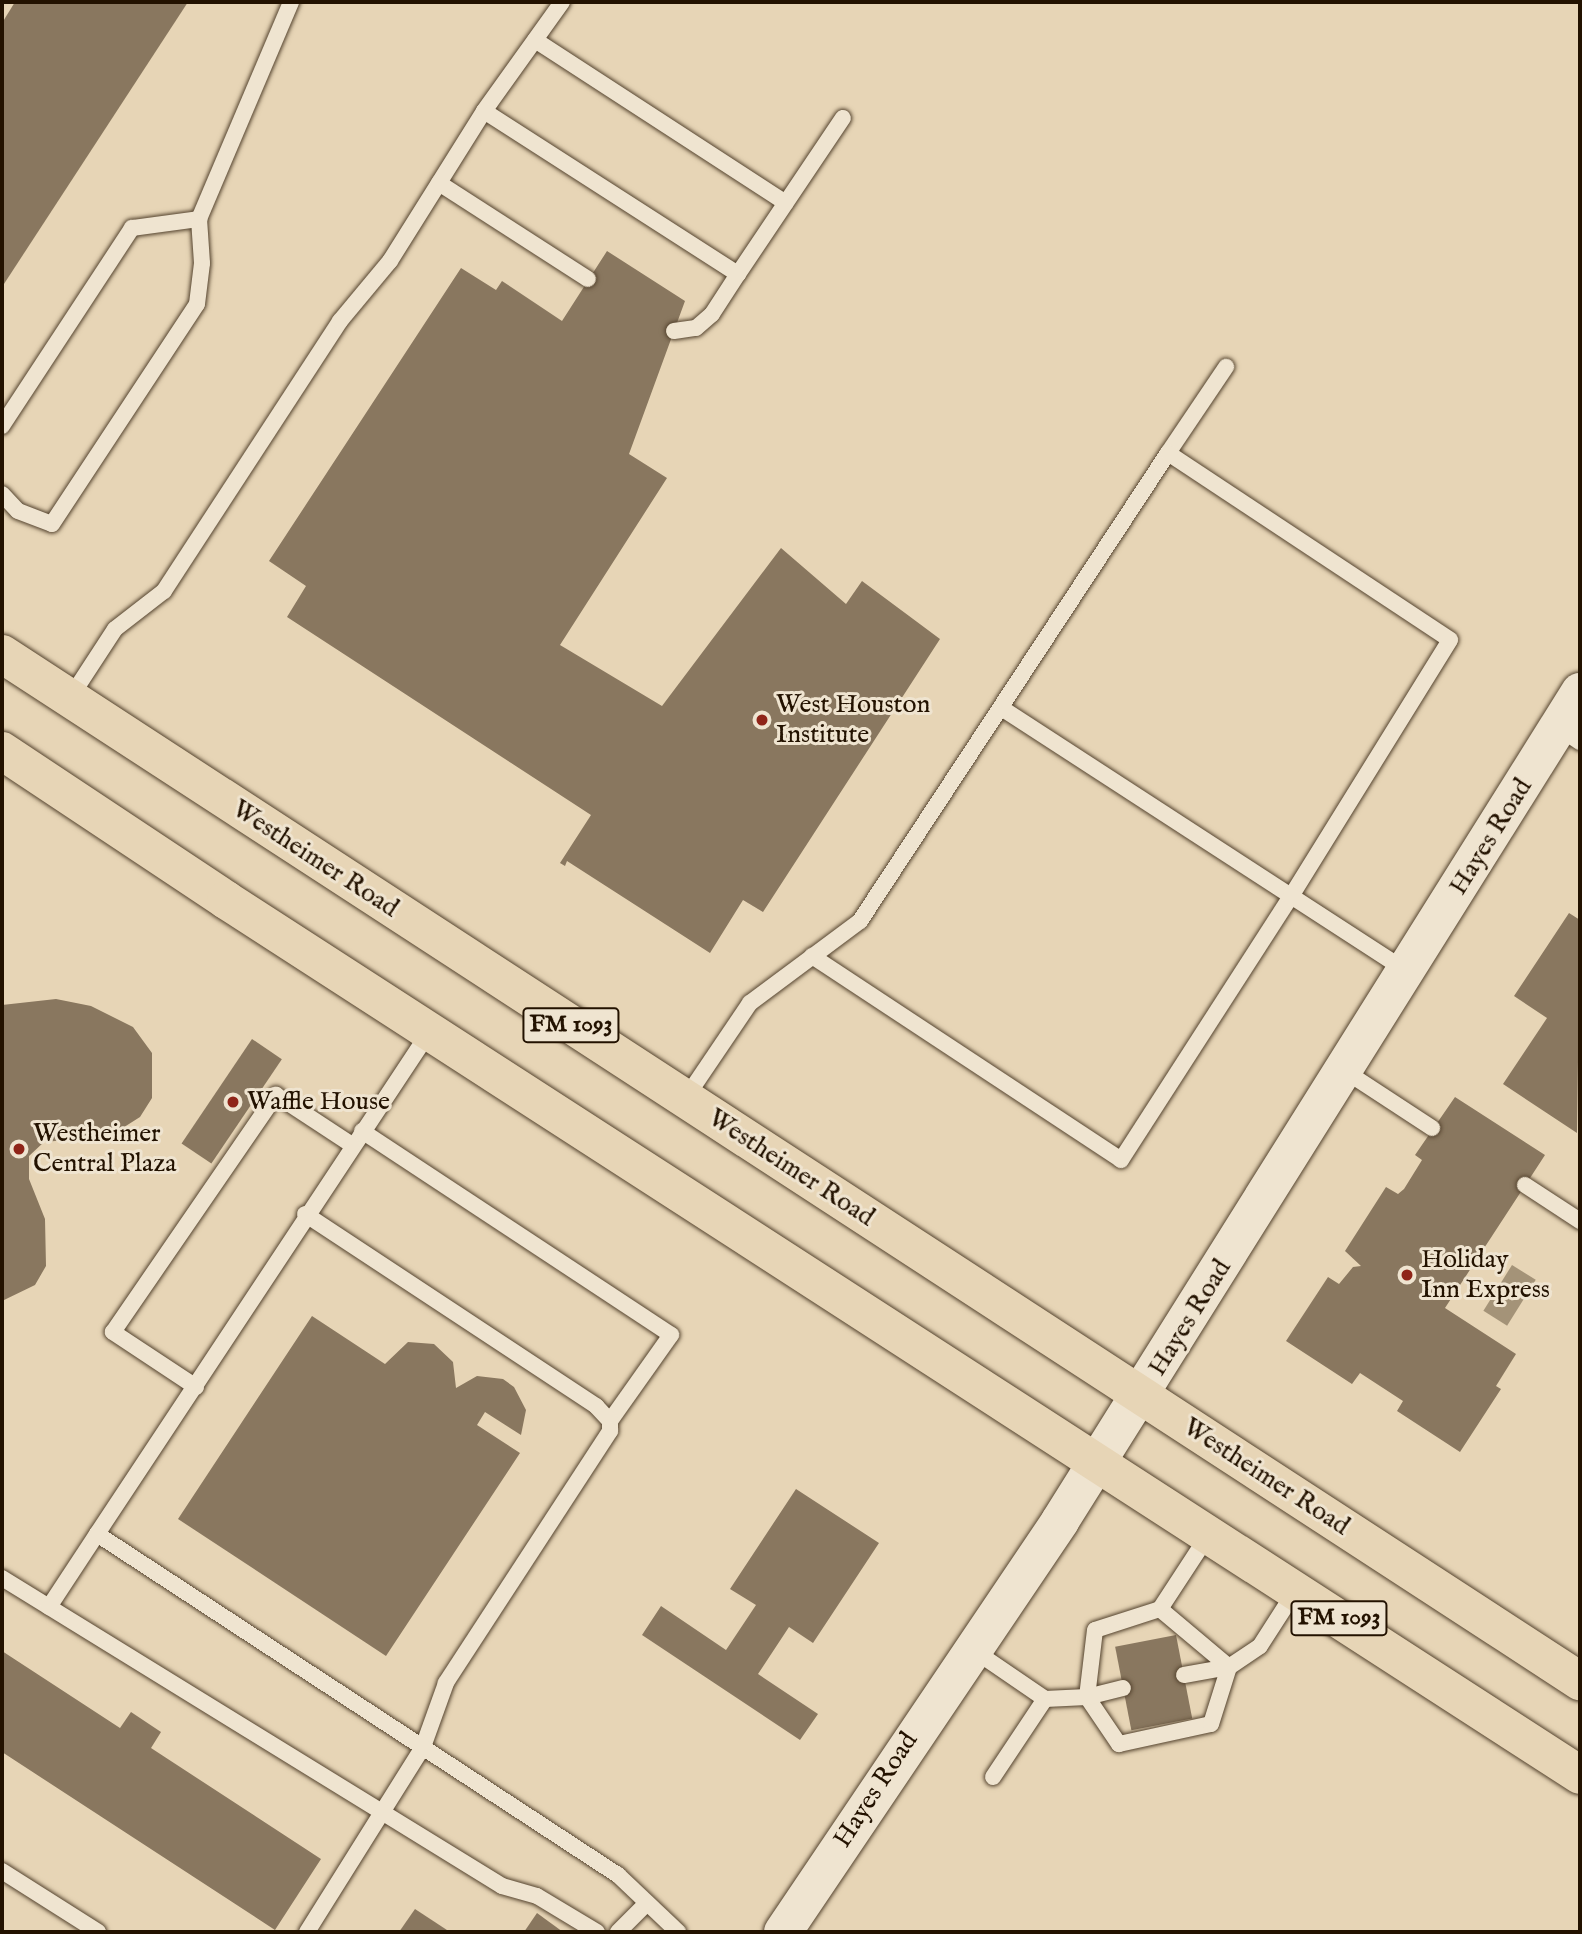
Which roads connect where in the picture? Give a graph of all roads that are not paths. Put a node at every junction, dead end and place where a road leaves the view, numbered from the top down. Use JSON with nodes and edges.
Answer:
{"nodes":[{"id":1,"x":291,"y":2,"type":"edge"},
{"id":2,"x":562,"y":2,"type":"edge"},
{"id":3,"x":535,"y":40,"type":"junction"},
{"id":4,"x":484,"y":111,"type":"junction"},
{"id":5,"x":843,"y":118,"type":"dead end"},
{"id":6,"x":439,"y":183,"type":"junction"},
{"id":7,"x":786,"y":203,"type":"junction"},
{"id":8,"x":199,"y":219,"type":"junction"},
{"id":9,"x":738,"y":274,"type":"junction"},
{"id":10,"x":588,"y":279,"type":"dead end"},
{"id":11,"x":674,"y":331,"type":"dead end"},
{"id":12,"x":1226,"y":367,"type":"dead end"},
{"id":13,"x":2,"y":426,"type":"edge"},
{"id":14,"x":1168,"y":453,"type":"junction"},
{"id":15,"x":2,"y":494,"type":"edge"},
{"id":16,"x":2,"y":654,"type":"edge"},
{"id":17,"x":1580,"y":692,"type":"edge"},
{"id":18,"x":69,"y":698,"type":"junction"},
{"id":19,"x":1001,"y":708,"type":"junction"},
{"id":20,"x":1570,"y":735,"type":"edge"},
{"id":21,"x":2,"y":751,"type":"edge"},
{"id":22,"x":1291,"y":896,"type":"junction"},
{"id":23,"x":813,"y":956,"type":"junction"},
{"id":24,"x":1407,"y":972,"type":"junction"},
{"id":25,"x":429,"y":1031,"type":"junction"},
{"id":26,"x":1345,"y":1071,"type":"junction"},
{"id":27,"x":685,"y":1099,"type":"junction"},
{"id":28,"x":1432,"y":1128,"type":"dead end"},
{"id":29,"x":362,"y":1130,"type":"junction"},
{"id":30,"x":352,"y":1145,"type":"junction"},
{"id":31,"x":1525,"y":1185,"type":"dead end"},
{"id":32,"x":305,"y":1214,"type":"junction"},
{"id":33,"x":1580,"y":1221,"type":"edge"},
{"id":34,"x":195,"y":1387,"type":"junction"},
{"id":35,"x":1140,"y":1395,"type":"junction"},
{"id":36,"x":610,"y":1421,"type":"junction"},
{"id":37,"x":1097,"y":1462,"type":"junction"},
{"id":38,"x":97,"y":1534,"type":"junction"},
{"id":39,"x":1209,"y":1534,"type":"junction"},
{"id":40,"x":2,"y":1578,"type":"edge"},
{"id":41,"x":1296,"y":1590,"type":"junction"},
{"id":42,"x":49,"y":1607,"type":"junction"},
{"id":43,"x":1160,"y":1609,"type":"junction"},
{"id":44,"x":971,"y":1649,"type":"junction"},
{"id":45,"x":1229,"y":1667,"type":"junction"},
{"id":46,"x":1184,"y":1675,"type":"dead end"},
{"id":47,"x":1580,"y":1681,"type":"edge"},
{"id":48,"x":1123,"y":1688,"type":"dead end"},
{"id":49,"x":1087,"y":1697,"type":"junction"},
{"id":50,"x":1045,"y":1699,"type":"junction"},
{"id":51,"x":423,"y":1747,"type":"junction"},
{"id":52,"x":1580,"y":1775,"type":"edge"},
{"id":53,"x":993,"y":1777,"type":"dead end"},
{"id":54,"x":385,"y":1814,"type":"junction"},
{"id":55,"x":2,"y":1871,"type":"edge"},
{"id":56,"x":647,"y":1903,"type":"junction"},
{"id":57,"x":98,"y":1932,"type":"edge"},
{"id":58,"x":307,"y":1932,"type":"edge"},
{"id":59,"x":597,"y":1932,"type":"edge"},
{"id":60,"x":618,"y":1932,"type":"edge"},
{"id":61,"x":678,"y":1932,"type":"edge"},
{"id":62,"x":783,"y":1932,"type":"edge"}],
"edges":[{"from":1,"to":8,"type":"lane"},
{"from":2,"to":3,"type":"lane"},
{"from":3,"to":4,"type":"lane"},
{"from":3,"to":7,"type":"lane"},
{"from":4,"to":6,"type":"lane"},
{"from":4,"to":9,"type":"lane"},
{"from":5,"to":7,"type":"lane"},
{"from":6,"to":10,"type":"lane"},
{"from":6,"to":18,"type":"lane"},
{"from":7,"to":9,"type":"lane"},
{"from":8,"to":13,"type":"lane"},
{"from":8,"to":15,"type":"lane"},
{"from":9,"to":11,"type":"lane"},
{"from":12,"to":14,"type":"lane"},
{"from":14,"to":19,"type":"lane"},
{"from":14,"to":22,"type":"lane"},
{"from":16,"to":18,"type":"main road","name":"Westheimer Road","number":"FM 1093"},
{"from":17,"to":20,"type":"street","name":"Hayes Road"},
{"from":18,"to":27,"type":"main road","name":"Westheimer Road","number":"FM 1093"},
{"from":19,"to":22,"type":"lane"},
{"from":19,"to":23,"type":"lane"},
{"from":20,"to":24,"type":"street","name":"Hayes Road"},
{"from":21,"to":25,"type":"main road","number":"FM 1093"},
{"from":22,"to":23,"type":"lane"},
{"from":22,"to":24,"type":"lane"},
{"from":23,"to":27,"type":"lane"},
{"from":24,"to":26,"type":"street","name":"Hayes Road"},
{"from":25,"to":29,"type":"lane"},
{"from":25,"to":37,"type":"main road","number":"FM 1093"},
{"from":26,"to":28,"type":"lane"},
{"from":26,"to":35,"type":"street","name":"Hayes Road"},
{"from":27,"to":35,"type":"main road","name":"Westheimer Road","number":"FM 1093"},
{"from":29,"to":30,"type":"lane"},
{"from":29,"to":36,"type":"lane"},
{"from":30,"to":32,"type":"lane"},
{"from":30,"to":34,"type":"lane"},
{"from":31,"to":33,"type":"lane"},
{"from":32,"to":34,"type":"lane"},
{"from":32,"to":36,"type":"lane"},
{"from":34,"to":38,"type":"lane"},
{"from":35,"to":37,"type":"street","name":"Hayes Road"},
{"from":35,"to":47,"type":"main road","name":"Westheimer Road","number":"FM 1093"},
{"from":36,"to":51,"type":"lane"},
{"from":37,"to":39,"type":"main road","number":"FM 1093"},
{"from":37,"to":44,"type":"street","name":"Hayes Road"},
{"from":38,"to":42,"type":"lane"},
{"from":38,"to":51,"type":"lane"},
{"from":39,"to":41,"type":"main road","number":"FM 1093"},
{"from":39,"to":43,"type":"lane"},
{"from":40,"to":42,"type":"lane"},
{"from":41,"to":45,"type":"lane"},
{"from":41,"to":52,"type":"main road","number":"FM 1093"},
{"from":42,"to":54,"type":"lane"},
{"from":43,"to":45,"type":"lane"},
{"from":43,"to":49,"type":"lane"},
{"from":44,"to":50,"type":"lane"},
{"from":44,"to":62,"type":"street","name":"Hayes Road"},
{"from":45,"to":46,"type":"lane"},
{"from":45,"to":49,"type":"lane"},
{"from":48,"to":49,"type":"lane"},
{"from":49,"to":50,"type":"lane"},
{"from":50,"to":53,"type":"lane"},
{"from":51,"to":54,"type":"lane"},
{"from":51,"to":56,"type":"lane"},
{"from":54,"to":58,"type":"lane"},
{"from":54,"to":59,"type":"lane"},
{"from":55,"to":57,"type":"lane"},
{"from":56,"to":60,"type":"lane"},
{"from":56,"to":61,"type":"lane"}]}
